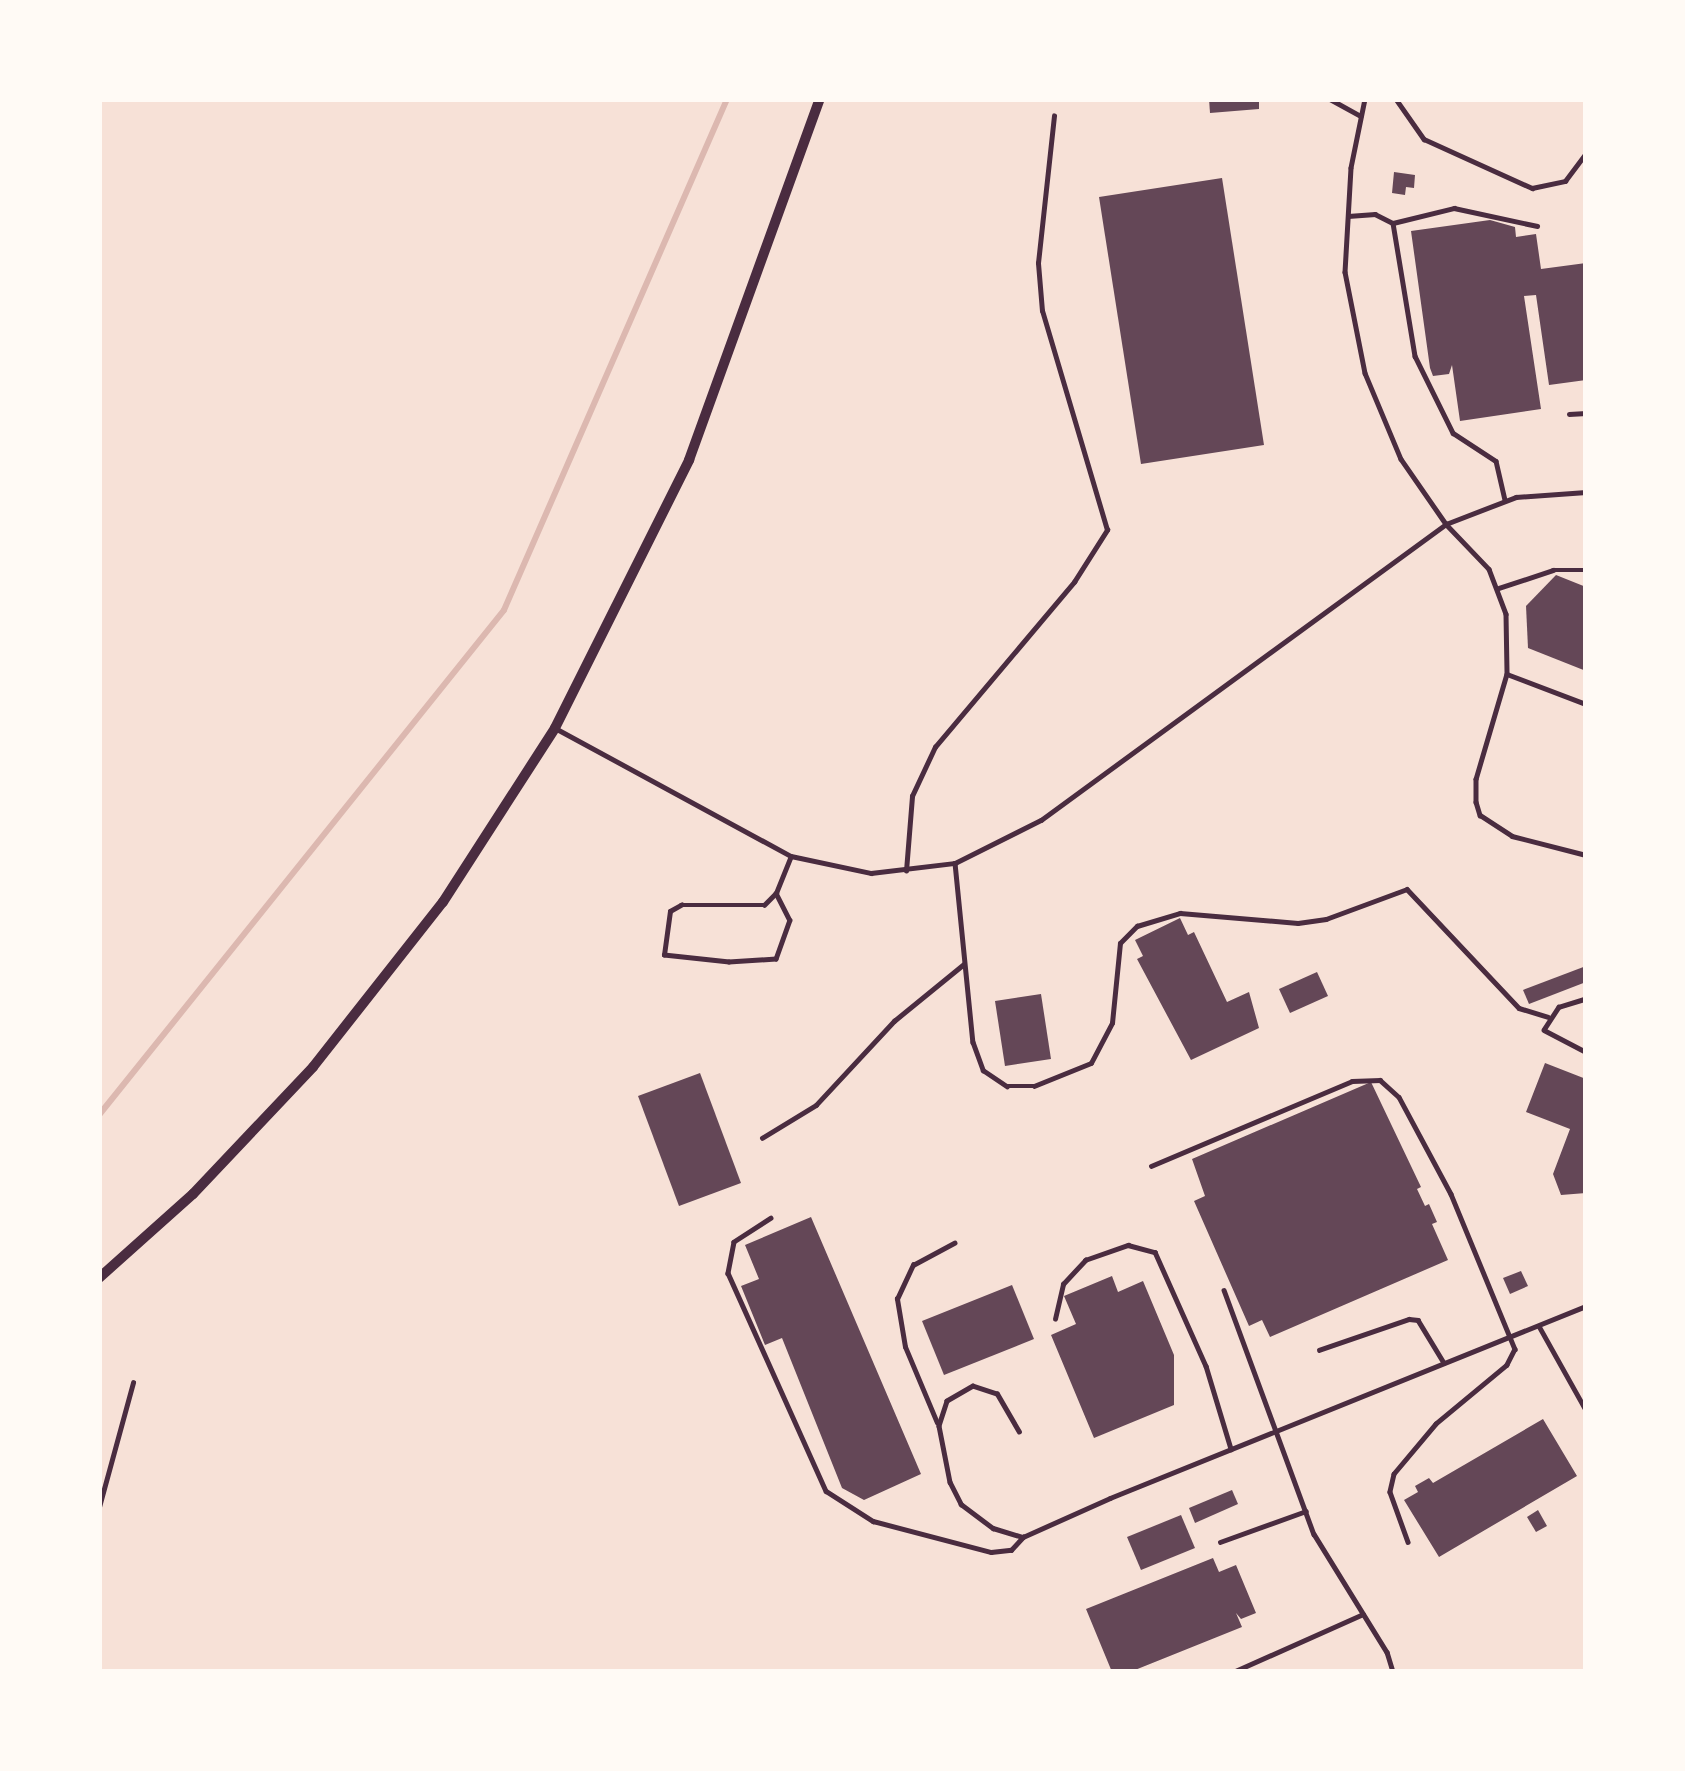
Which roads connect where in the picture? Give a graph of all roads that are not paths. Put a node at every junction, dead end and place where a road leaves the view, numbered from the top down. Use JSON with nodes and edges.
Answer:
{"nodes":[{"id":1,"x":820,"y":99,"type":"edge"},
{"id":2,"x":1330,"y":99,"type":"edge"},
{"id":3,"x":1365,"y":99,"type":"edge"},
{"id":4,"x":1396,"y":99,"type":"edge"},
{"id":5,"x":1054,"y":116,"type":"dead end"},
{"id":6,"x":1361,"y":116,"type":"junction"},
{"id":7,"x":1586,"y":153,"type":"edge"},
{"id":8,"x":1346,"y":216,"type":"junction"},
{"id":9,"x":1393,"y":223,"type":"junction"},
{"id":10,"x":1537,"y":226,"type":"dead end"},
{"id":11,"x":1586,"y":413,"type":"edge"},
{"id":12,"x":1569,"y":414,"type":"dead end"},
{"id":13,"x":1586,"y":492,"type":"edge"},
{"id":14,"x":1505,"y":500,"type":"junction"},
{"id":15,"x":1445,"y":524,"type":"junction"},
{"id":16,"x":1586,"y":570,"type":"edge"},
{"id":17,"x":1498,"y":588,"type":"junction"},
{"id":18,"x":1507,"y":674,"type":"junction"},
{"id":19,"x":1586,"y":704,"type":"edge"},
{"id":20,"x":555,"y":728,"type":"junction"},
{"id":21,"x":1586,"y":855,"type":"edge"},
{"id":22,"x":791,"y":856,"type":"junction"},
{"id":23,"x":956,"y":863,"type":"junction"},
{"id":24,"x":906,"y":871,"type":"junction"},
{"id":25,"x":776,"y":893,"type":"junction"},
{"id":26,"x":964,"y":964,"type":"junction"},
{"id":27,"x":1586,"y":1000,"type":"edge"},
{"id":28,"x":1548,"y":1017,"type":"junction"},
{"id":29,"x":1586,"y":1052,"type":"edge"},
{"id":30,"x":761,"y":1138,"type":"dead end"},
{"id":31,"x":1150,"y":1166,"type":"dead end"},
{"id":32,"x":771,"y":1219,"type":"dead end"},
{"id":33,"x":954,"y":1244,"type":"dead end"},
{"id":34,"x":99,"y":1278,"type":"edge"},
{"id":35,"x":1223,"y":1290,"type":"dead end"},
{"id":36,"x":1586,"y":1306,"type":"edge"},
{"id":37,"x":1055,"y":1318,"type":"dead end"},
{"id":38,"x":1539,"y":1325,"type":"junction"},
{"id":39,"x":1511,"y":1336,"type":"junction"},
{"id":40,"x":1319,"y":1350,"type":"dead end"},
{"id":41,"x":1444,"y":1363,"type":"junction"},
{"id":42,"x":1586,"y":1410,"type":"edge"},
{"id":43,"x":939,"y":1426,"type":"junction"},
{"id":44,"x":1018,"y":1432,"type":"dead end"},
{"id":45,"x":1273,"y":1433,"type":"junction"},
{"id":46,"x":1231,"y":1449,"type":"junction"},
{"id":47,"x":1306,"y":1511,"type":"junction"},
{"id":48,"x":1023,"y":1537,"type":"junction"},
{"id":49,"x":1220,"y":1542,"type":"dead end"},
{"id":50,"x":1408,"y":1542,"type":"dead end"},
{"id":51,"x":1363,"y":1614,"type":"junction"},
{"id":52,"x":1234,"y":1672,"type":"edge"},
{"id":53,"x":1393,"y":1672,"type":"edge"}],
"edges":[{"from":1,"to":20,"type":"street"},
{"from":2,"to":6,"type":"lane"},
{"from":3,"to":6,"type":"lane"},
{"from":4,"to":7,"type":"lane"},
{"from":5,"to":24,"type":"lane"},
{"from":6,"to":8,"type":"lane"},
{"from":8,"to":9,"type":"lane"},
{"from":8,"to":15,"type":"lane"},
{"from":9,"to":10,"type":"lane"},
{"from":9,"to":14,"type":"lane"},
{"from":11,"to":12,"type":"lane"},
{"from":13,"to":14,"type":"lane"},
{"from":14,"to":15,"type":"lane"},
{"from":15,"to":17,"type":"lane"},
{"from":15,"to":23,"type":"lane"},
{"from":16,"to":17,"type":"lane"},
{"from":17,"to":18,"type":"lane"},
{"from":18,"to":19,"type":"lane"},
{"from":18,"to":21,"type":"lane"},
{"from":20,"to":22,"type":"lane"},
{"from":20,"to":34,"type":"street"},
{"from":22,"to":24,"type":"lane"},
{"from":22,"to":25,"type":"lane"},
{"from":23,"to":24,"type":"lane"},
{"from":23,"to":26,"type":"lane"},
{"from":25,"to":25,"type":"lane"},
{"from":26,"to":28,"type":"lane"},
{"from":26,"to":30,"type":"lane"},
{"from":27,"to":28,"type":"lane"},
{"from":28,"to":29,"type":"lane"},
{"from":31,"to":39,"type":"lane"},
{"from":32,"to":48,"type":"lane"},
{"from":33,"to":43,"type":"lane"},
{"from":35,"to":45,"type":"lane"},
{"from":36,"to":38,"type":"lane"},
{"from":37,"to":46,"type":"lane"},
{"from":38,"to":39,"type":"lane"},
{"from":38,"to":42,"type":"lane"},
{"from":39,"to":41,"type":"lane"},
{"from":39,"to":50,"type":"lane"},
{"from":40,"to":41,"type":"lane"},
{"from":41,"to":45,"type":"lane"},
{"from":43,"to":44,"type":"lane"},
{"from":43,"to":48,"type":"lane"},
{"from":45,"to":46,"type":"lane"},
{"from":45,"to":47,"type":"lane"},
{"from":46,"to":48,"type":"lane"},
{"from":47,"to":49,"type":"lane"},
{"from":47,"to":51,"type":"lane"},
{"from":51,"to":52,"type":"lane"},
{"from":51,"to":53,"type":"lane"}]}
